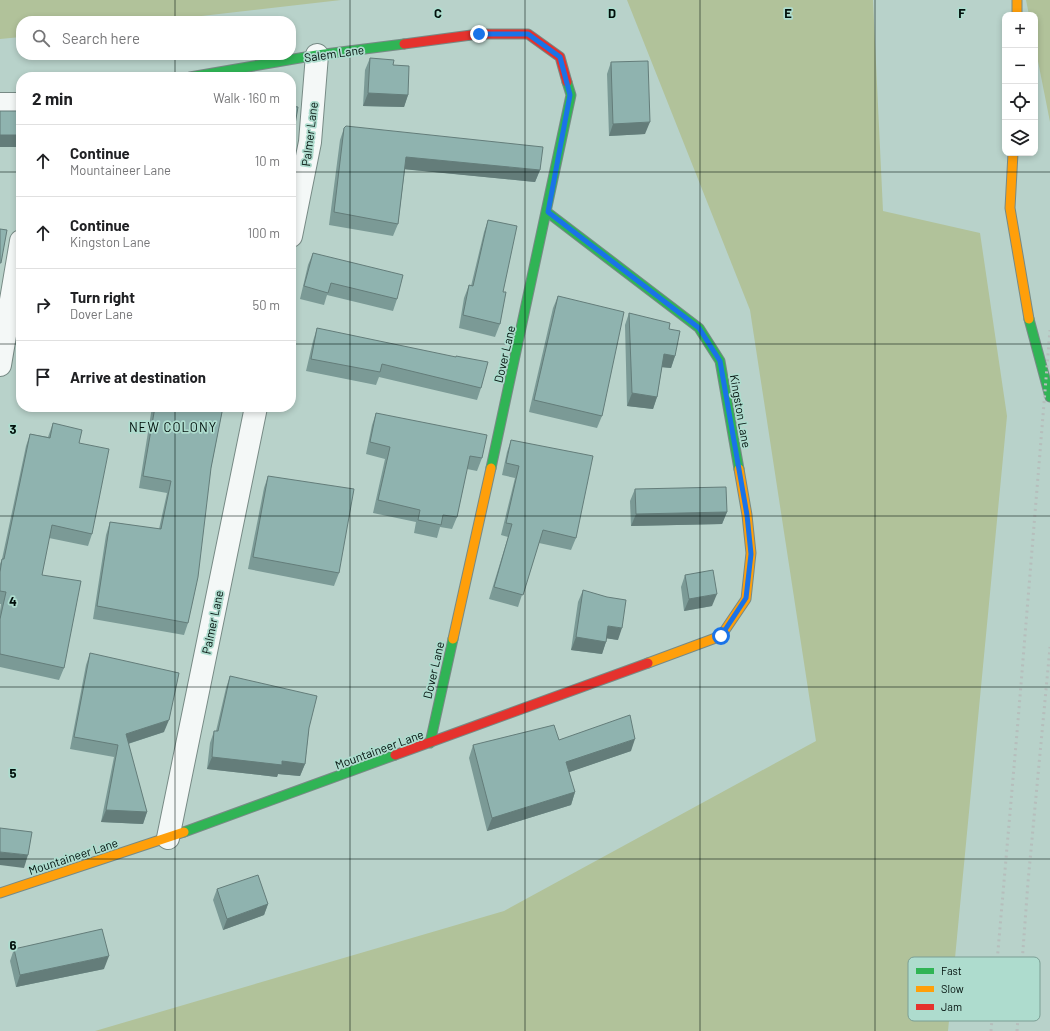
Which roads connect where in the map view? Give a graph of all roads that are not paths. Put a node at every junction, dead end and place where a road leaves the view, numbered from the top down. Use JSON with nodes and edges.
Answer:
{"nodes":[{"id":1,"x":1017,"y":0,"type":"edge"},
{"id":2,"x":1017,"y":12,"type":"edge"},
{"id":3,"x":479,"y":34,"type":"joint"},
{"id":4,"x":317,"y":55,"type":"junction"},
{"id":5,"x":296,"y":59,"type":"edge"},
{"id":6,"x":288,"y":60,"type":"edge"},
{"id":7,"x":219,"y":72,"type":"edge"},
{"id":8,"x":0,"y":104,"type":"edge"},
{"id":9,"x":16,"y":104,"type":"edge"},
{"id":10,"x":1014,"y":156,"type":"edge"},
{"id":11,"x":296,"y":211,"type":"edge"},
{"id":12,"x":548,"y":212,"type":"junction"},
{"id":13,"x":16,"y":271,"type":"edge"},
{"id":14,"x":0,"y":365,"type":"edge"},
{"id":15,"x":1050,"y":397,"type":"edge"},
{"id":16,"x":255,"y":412,"type":"edge"},
{"id":17,"x":746,"y":598,"type":"joint"},
{"id":18,"x":430,"y":743,"type":"junction"},
{"id":19,"x":168,"y":838,"type":"junction"},
{"id":20,"x":0,"y":892,"type":"edge"}],
"edges":[{"from":1,"to":2,"type":"street"},
{"from":3,"to":4,"type":"street","name":"Salem Lane"},
{"from":3,"to":12,"type":"street","name":"Dover Lane"},
{"from":4,"to":5,"type":"street","name":"Salem Lane"},
{"from":4,"to":11,"type":"street","name":"Palmer Lane"},
{"from":6,"to":7,"type":"street","name":"Salem Lane"},
{"from":8,"to":9,"type":"street"},
{"from":10,"to":15,"type":"street"},
{"from":12,"to":17,"type":"street","name":"Kingston Lane"},
{"from":12,"to":18,"type":"street","name":"Dover Lane"},
{"from":13,"to":14,"type":"street"},
{"from":16,"to":19,"type":"street","name":"Palmer Lane"},
{"from":17,"to":18,"type":"street","name":"Mountaineer Lane"},
{"from":18,"to":19,"type":"street","name":"Mountaineer Lane"},
{"from":19,"to":20,"type":"street","name":"Mountaineer Lane"}]}
